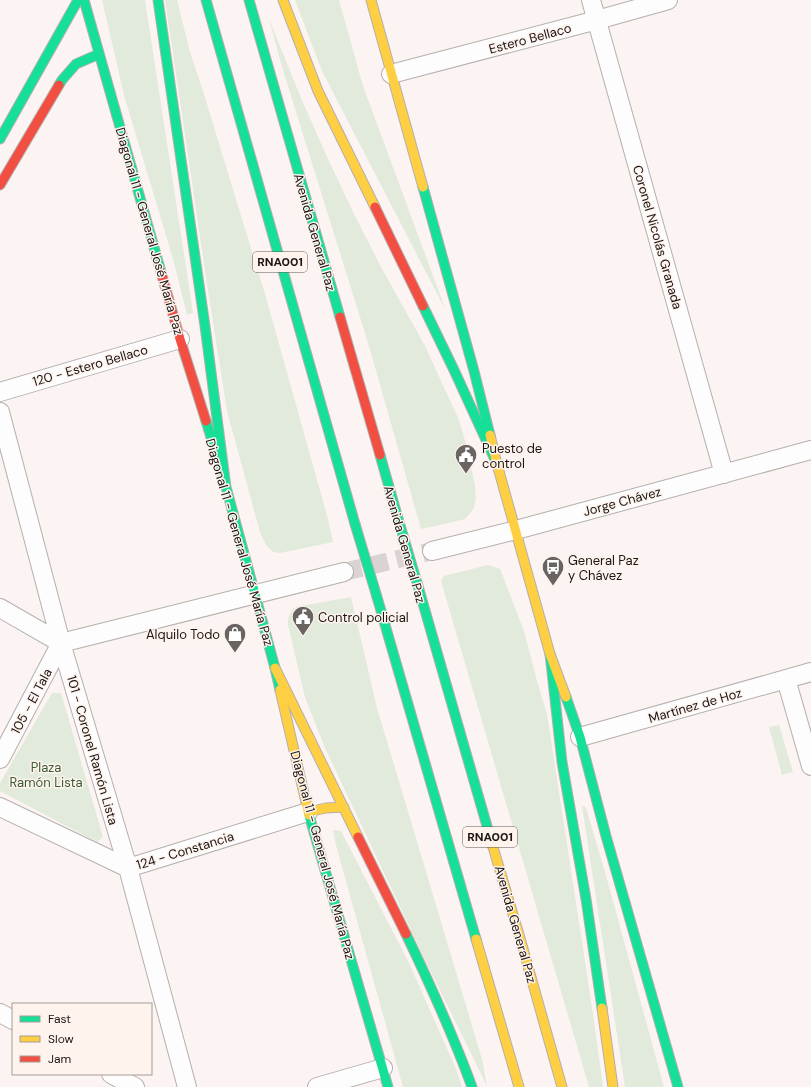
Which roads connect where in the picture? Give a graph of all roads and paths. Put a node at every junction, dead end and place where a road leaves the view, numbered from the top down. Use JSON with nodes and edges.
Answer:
{"nodes":[{"id":1,"x":78,"y":0,"type":"edge"},
{"id":2,"x":84,"y":0,"type":"edge"},
{"id":3,"x":158,"y":0,"type":"edge"},
{"id":4,"x":206,"y":0,"type":"edge"},
{"id":5,"x":249,"y":0,"type":"edge"},
{"id":6,"x":282,"y":0,"type":"edge"},
{"id":7,"x":371,"y":0,"type":"edge"},
{"id":8,"x":591,"y":0,"type":"edge"},
{"id":9,"x":668,"y":0,"type":"edge"},
{"id":10,"x":597,"y":20,"type":"junction"},
{"id":11,"x":99,"y":54,"type":"junction"},
{"id":12,"x":392,"y":74,"type":"junction"},
{"id":13,"x":0,"y":139,"type":"edge"},
{"id":14,"x":0,"y":185,"type":"edge"},
{"id":15,"x":180,"y":339,"type":"junction"},
{"id":16,"x":0,"y":392,"type":"edge"},
{"id":17,"x":0,"y":412,"type":"edge"},
{"id":18,"x":811,"y":450,"type":"edge"},
{"id":19,"x":497,"y":464,"type":"junction"},
{"id":20,"x":724,"y":474,"type":"junction"},
{"id":21,"x":226,"y":487,"type":"junction"},
{"id":22,"x":516,"y":530,"type":"junction"},
{"id":23,"x":432,"y":551,"type":"tunnel mouth"},
{"id":24,"x":344,"y":572,"type":"tunnel mouth"},
{"id":25,"x":255,"y":595,"type":"junction"},
{"id":26,"x":0,"y":608,"type":"edge"},
{"id":27,"x":61,"y":643,"type":"junction"},
{"id":28,"x":550,"y":654,"type":"junction"},
{"id":29,"x":275,"y":668,"type":"junction"},
{"id":30,"x":811,"y":672,"type":"edge"},
{"id":31,"x":786,"y":679,"type":"junction"},
{"id":32,"x":580,"y":737,"type":"junction"},
{"id":33,"x":0,"y":759,"type":"edge"},
{"id":34,"x":811,"y":766,"type":"edge"},
{"id":35,"x":0,"y":807,"type":"edge"},
{"id":36,"x":344,"y":807,"type":"junction"},
{"id":37,"x":308,"y":812,"type":"junction"},
{"id":38,"x":128,"y":868,"type":"junction"},
{"id":39,"x":0,"y":1013,"type":"edge"},
{"id":40,"x":12,"y":1019,"type":"edge"},
{"id":41,"x":383,"y":1068,"type":"junction"},
{"id":42,"x":113,"y":1075,"type":"edge"},
{"id":43,"x":135,"y":1087,"type":"edge"},
{"id":44,"x":187,"y":1087,"type":"edge"},
{"id":45,"x":317,"y":1087,"type":"edge"},
{"id":46,"x":388,"y":1087,"type":"edge"},
{"id":47,"x":472,"y":1087,"type":"edge"},
{"id":48,"x":519,"y":1087,"type":"edge"},
{"id":49,"x":562,"y":1087,"type":"edge"},
{"id":50,"x":613,"y":1087,"type":"edge"},
{"id":51,"x":678,"y":1087,"type":"edge"}],
"edges":[{"from":1,"to":13,"type":"main road"},
{"from":2,"to":11,"type":"main road","name":"Diagonal 11 - General José María Paz"},
{"from":3,"to":21,"type":"main road"},
{"from":4,"to":48,"type":"main road","number":"RNA001","bridge":true},
{"from":5,"to":49,"type":"main road","name":"Avenida General Paz","number":"RNA001","bridge":true},
{"from":6,"to":19,"type":"main road"},
{"from":7,"to":12,"type":"main road"},
{"from":8,"to":10,"type":"street","name":"Coronel Nicolás Granada"},
{"from":9,"to":10,"type":"street","name":"Estero Bellaco"},
{"from":10,"to":12,"type":"street","name":"Estero Bellaco"},
{"from":10,"to":20,"type":"street","name":"Coronel Nicolás Granada"},
{"from":11,"to":14,"type":"main road"},
{"from":11,"to":15,"type":"main road","name":"Diagonal 11 - General José María Paz"},
{"from":12,"to":19,"type":"main road"},
{"from":15,"to":16,"type":"street","name":"120 - Estero Bellaco"},
{"from":15,"to":21,"type":"main road","name":"Diagonal 11 - General José María Paz"},
{"from":17,"to":27,"type":"street","name":"101 - Coronel Ramón Lista"},
{"from":18,"to":20,"type":"street","name":"Jorge Chávez"},
{"from":19,"to":22,"type":"main road"},
{"from":20,"to":22,"type":"street","name":"Jorge Chávez"},
{"from":21,"to":25,"type":"main road","name":"Diagonal 11 - General José María Paz"},
{"from":22,"to":23,"type":"street","name":"Jorge Chávez"},
{"from":22,"to":28,"type":"main road"},
{"from":24,"to":25,"type":"street"},
{"from":25,"to":27,"type":"street"},
{"from":25,"to":29,"type":"main road","name":"Diagonal 11 - General José María Paz"},
{"from":26,"to":27,"type":"street"},
{"from":27,"to":33,"type":"street","name":"105 - El Tala"},
{"from":27,"to":38,"type":"street","name":"101 - Coronel Ramón Lista"},
{"from":28,"to":32,"type":"main road"},
{"from":28,"to":50,"type":"main road"},
{"from":29,"to":36,"type":"main road"},
{"from":29,"to":37,"type":"main road","name":"Diagonal 11 - General José María Paz"},
{"from":30,"to":31,"type":"street","name":"Martínez de Hoz"},
{"from":31,"to":32,"type":"street","name":"Martínez de Hoz"},
{"from":31,"to":34,"type":"street"},
{"from":32,"to":51,"type":"main road"},
{"from":35,"to":38,"type":"street","name":"124 - Constancia"},
{"from":36,"to":37,"type":"main road"},
{"from":36,"to":47,"type":"main road"},
{"from":37,"to":38,"type":"street","name":"124 - Constancia"},
{"from":37,"to":41,"type":"main road","name":"Diagonal 11 - General José María Paz"},
{"from":38,"to":44,"type":"street","name":"101 - Coronel Ramón Lista"},
{"from":39,"to":40,"type":"street"},
{"from":41,"to":45,"type":"street"},
{"from":41,"to":46,"type":"main road","name":"Diagonal 11 - General José María Paz"},
{"from":42,"to":43,"type":"street"}]}
